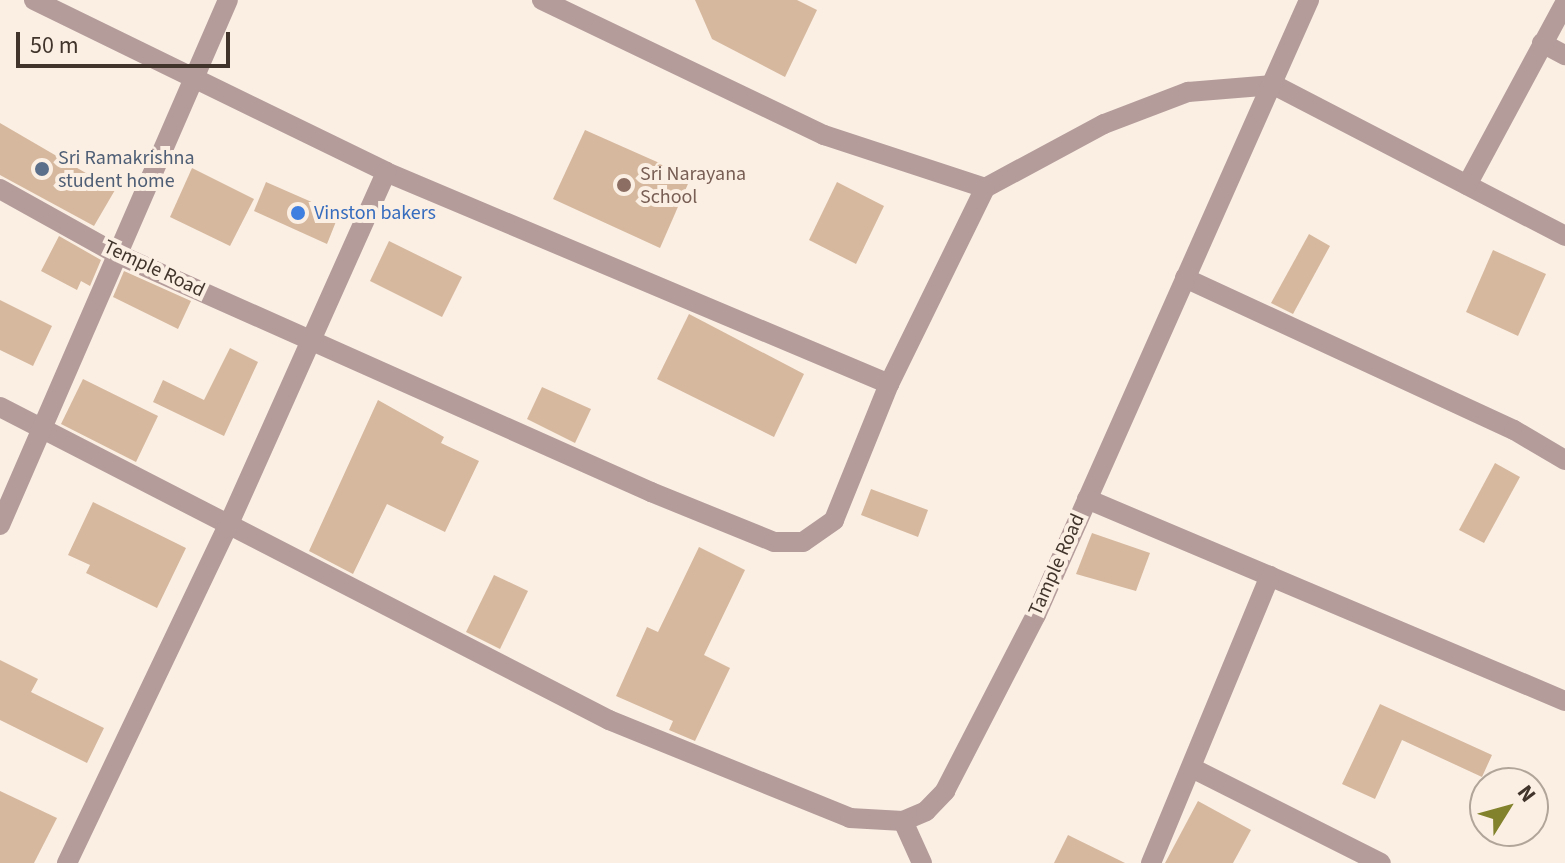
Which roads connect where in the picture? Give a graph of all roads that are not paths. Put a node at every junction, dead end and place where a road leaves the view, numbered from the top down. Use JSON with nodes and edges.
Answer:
{"nodes":[{"id":1,"x":34,"y":0,"type":"edge"},
{"id":2,"x":228,"y":0,"type":"edge"},
{"id":3,"x":542,"y":0,"type":"edge"},
{"id":4,"x":1309,"y":0,"type":"edge"},
{"id":5,"x":1565,"y":3,"type":"edge"},
{"id":6,"x":1542,"y":43,"type":"junction"},
{"id":7,"x":1565,"y":55,"type":"edge"},
{"id":8,"x":192,"y":81,"type":"junction"},
{"id":9,"x":1274,"y":85,"type":"junction"},
{"id":10,"x":386,"y":172,"type":"junction"},
{"id":11,"x":1467,"y":185,"type":"junction"},
{"id":12,"x":985,"y":188,"type":"junction"},
{"id":13,"x":0,"y":189,"type":"edge"},
{"id":14,"x":1565,"y":236,"type":"edge"},
{"id":15,"x":117,"y":254,"type":"junction"},
{"id":16,"x":1185,"y":278,"type":"junction"},
{"id":17,"x":312,"y":340,"type":"junction"},
{"id":18,"x":889,"y":384,"type":"junction"},
{"id":19,"x":0,"y":407,"type":"edge"},
{"id":20,"x":43,"y":429,"type":"junction"},
{"id":21,"x":1565,"y":460,"type":"edge"},
{"id":22,"x":1087,"y":499,"type":"junction"},
{"id":23,"x":0,"y":525,"type":"edge"},
{"id":24,"x":227,"y":528,"type":"junction"},
{"id":25,"x":1270,"y":576,"type":"junction"},
{"id":26,"x":1565,"y":701,"type":"edge"},
{"id":27,"x":1194,"y":769,"type":"junction"},
{"id":28,"x":903,"y":821,"type":"junction"},
{"id":29,"x":67,"y":863,"type":"edge"},
{"id":30,"x":922,"y":863,"type":"edge"},
{"id":31,"x":1151,"y":863,"type":"edge"},
{"id":32,"x":1381,"y":863,"type":"edge"}],
"edges":[{"from":1,"to":8,"type":"street"},
{"from":2,"to":8,"type":"street"},
{"from":3,"to":12,"type":"street"},
{"from":4,"to":9,"type":"street","name":"Tample Road"},
{"from":5,"to":6,"type":"street"},
{"from":6,"to":7,"type":"street"},
{"from":6,"to":11,"type":"street"},
{"from":8,"to":10,"type":"street"},
{"from":8,"to":15,"type":"street"},
{"from":9,"to":11,"type":"street"},
{"from":9,"to":12,"type":"street"},
{"from":9,"to":16,"type":"street","name":"Tample Road"},
{"from":10,"to":17,"type":"street"},
{"from":10,"to":18,"type":"street"},
{"from":11,"to":14,"type":"street"},
{"from":12,"to":18,"type":"street","name":"Temple Road"},
{"from":13,"to":15,"type":"street","name":"Temple Road"},
{"from":15,"to":17,"type":"street","name":"Temple Road"},
{"from":15,"to":20,"type":"street"},
{"from":16,"to":21,"type":"street"},
{"from":16,"to":22,"type":"street","name":"Tample Road"},
{"from":17,"to":18,"type":"street","name":"Temple Road"},
{"from":17,"to":24,"type":"street"},
{"from":19,"to":20,"type":"street"},
{"from":20,"to":23,"type":"street"},
{"from":20,"to":24,"type":"street"},
{"from":22,"to":25,"type":"street"},
{"from":22,"to":28,"type":"street","name":"Tample Road"},
{"from":24,"to":28,"type":"street"},
{"from":24,"to":29,"type":"street"},
{"from":25,"to":26,"type":"street"},
{"from":25,"to":27,"type":"street"},
{"from":27,"to":31,"type":"street"},
{"from":27,"to":32,"type":"street"},
{"from":28,"to":30,"type":"street"}]}
